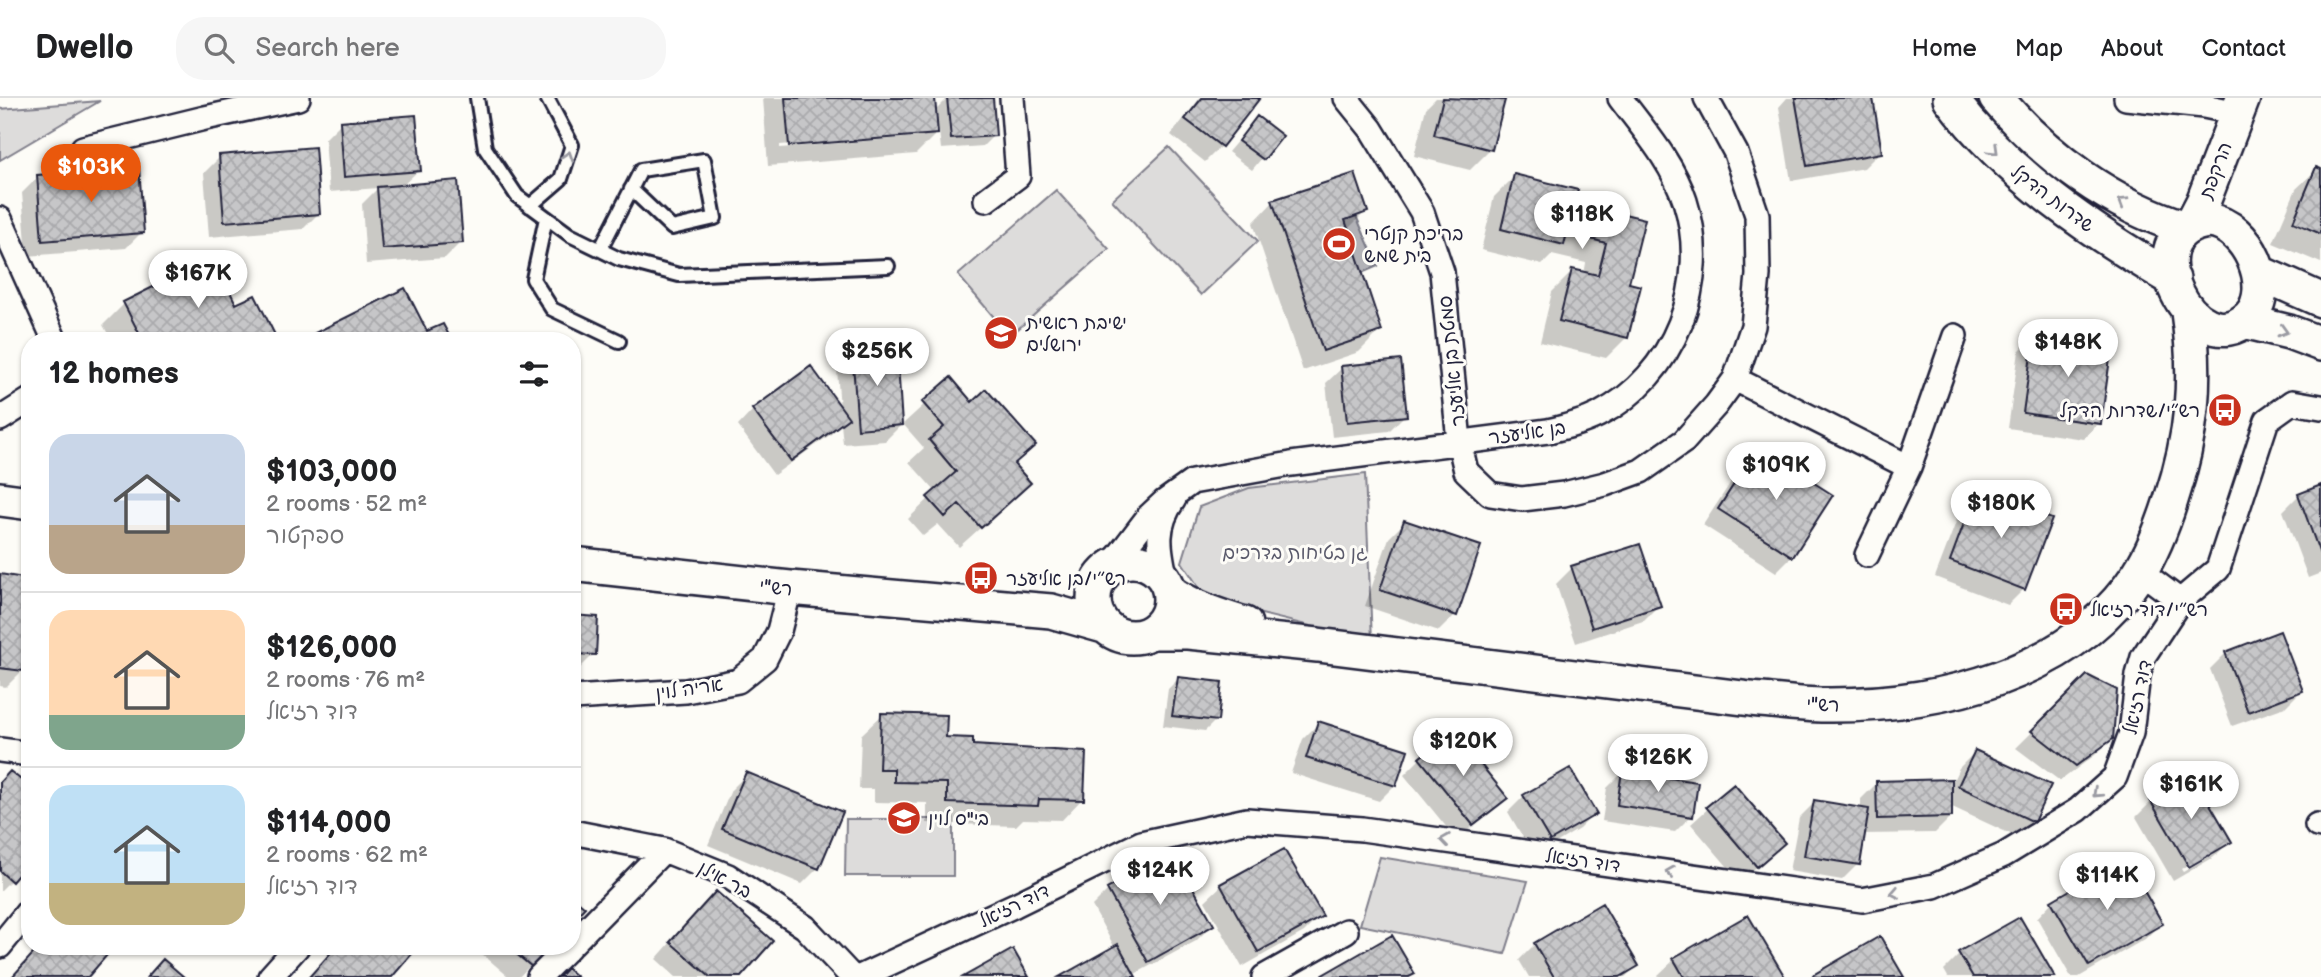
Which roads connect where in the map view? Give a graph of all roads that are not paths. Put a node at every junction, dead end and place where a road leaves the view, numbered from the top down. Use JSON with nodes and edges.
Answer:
{"nodes":[{"id":1,"x":298,"y":98,"type":"edge"},
{"id":2,"x":477,"y":98,"type":"edge"},
{"id":3,"x":547,"y":98,"type":"edge"},
{"id":4,"x":1012,"y":98,"type":"edge"},
{"id":5,"x":1346,"y":98,"type":"edge"},
{"id":6,"x":1620,"y":98,"type":"edge"},
{"id":7,"x":1706,"y":98,"type":"edge"},
{"id":8,"x":1950,"y":98,"type":"edge"},
{"id":9,"x":1996,"y":98,"type":"edge"},
{"id":10,"x":2126,"y":98,"type":"edge"},
{"id":11,"x":2241,"y":106,"type":"edge"},
{"id":12,"x":83,"y":148,"type":"dead end"},
{"id":13,"x":631,"y":189,"type":"junction"},
{"id":14,"x":986,"y":200,"type":"dead end"},
{"id":15,"x":530,"y":206,"type":"junction"},
{"id":16,"x":546,"y":218,"type":"junction"},
{"id":17,"x":0,"y":219,"type":"edge"},
{"id":18,"x":2188,"y":227,"type":"junction"},
{"id":19,"x":2234,"y":230,"type":"junction"},
{"id":20,"x":600,"y":250,"type":"junction"},
{"id":21,"x":888,"y":265,"type":"dead end"},
{"id":22,"x":2258,"y":272,"type":"junction"},
{"id":23,"x":2173,"y":279,"type":"junction"},
{"id":24,"x":2321,"y":300,"type":"edge"},
{"id":25,"x":2188,"y":312,"type":"junction"},
{"id":26,"x":2238,"y":324,"type":"junction"},
{"id":27,"x":51,"y":332,"type":"edge"},
{"id":28,"x":1955,"y":336,"type":"dead end"},
{"id":29,"x":619,"y":341,"type":"dead end"},
{"id":30,"x":2321,"y":344,"type":"edge"},
{"id":31,"x":1735,"y":379,"type":"junction"},
{"id":32,"x":21,"y":406,"type":"edge"},
{"id":33,"x":2321,"y":407,"type":"edge"},
{"id":34,"x":0,"y":419,"type":"edge"},
{"id":35,"x":2188,"y":432,"type":"junction"},
{"id":36,"x":1459,"y":441,"type":"junction"},
{"id":37,"x":1909,"y":467,"type":"junction"},
{"id":38,"x":1192,"y":482,"type":"junction"},
{"id":39,"x":1867,"y":555,"type":"dead end"},
{"id":40,"x":581,"y":565,"type":"edge"},
{"id":41,"x":2140,"y":571,"type":"junction"},
{"id":42,"x":1105,"y":573,"type":"junction"},
{"id":43,"x":1168,"y":586,"type":"junction"},
{"id":44,"x":790,"y":588,"type":"junction"},
{"id":45,"x":2179,"y":601,"type":"junction"},
{"id":46,"x":979,"y":603,"type":"junction"},
{"id":47,"x":1104,"y":626,"type":"junction"},
{"id":48,"x":1153,"y":632,"type":"junction"},
{"id":49,"x":1318,"y":645,"type":"junction"},
{"id":50,"x":581,"y":697,"type":"edge"},
{"id":51,"x":0,"y":750,"type":"edge"},
{"id":52,"x":21,"y":753,"type":"edge"},
{"id":53,"x":581,"y":834,"type":"edge"},
{"id":54,"x":664,"y":850,"type":"junction"},
{"id":55,"x":21,"y":920,"type":"edge"},
{"id":56,"x":1346,"y":931,"type":"dead end"},
{"id":57,"x":581,"y":935,"type":"edge"},
{"id":58,"x":0,"y":946,"type":"edge"},
{"id":59,"x":290,"y":955,"type":"edge"},
{"id":60,"x":561,"y":955,"type":"edge"},
{"id":61,"x":270,"y":977,"type":"edge"},
{"id":62,"x":540,"y":977,"type":"edge"},
{"id":63,"x":852,"y":977,"type":"edge"},
{"id":64,"x":860,"y":977,"type":"edge"},
{"id":65,"x":1264,"y":977,"type":"edge"}],
"edges":[{"from":1,"to":12,"type":"street"},
{"from":2,"to":15,"type":"lane"},
{"from":15,"to":3,"type":"lane","one_way":true},
{"from":4,"to":14,"type":"street"},
{"from":5,"to":36,"type":"street","name":"סמטת בן אליעזר"},
{"from":6,"to":36,"type":"street","name":"בן אליעזר"},
{"from":7,"to":31,"type":"street","name":"בן אליעזר"},
{"from":8,"to":23,"type":"street","name":"שדרות הדקל","one_way":true},
{"from":18,"to":9,"type":"street","name":"שדרות הדקל","one_way":true},
{"from":10,"to":11,"type":"street"},
{"from":11,"to":18,"type":"street","name":"הרקפת"},
{"from":11,"to":19,"type":"street","name":"הרקפת"},
{"from":13,"to":13,"type":"lane"},
{"from":13,"to":20,"type":"lane"},
{"from":15,"to":16,"type":"lane"},
{"from":16,"to":20,"type":"lane"},
{"from":16,"to":29,"type":"lane"},
{"from":17,"to":27,"type":"street"},
{"from":18,"to":19,"type":"street"},
{"from":18,"to":23,"type":"street"},
{"from":19,"to":22,"type":"street"},
{"from":20,"to":21,"type":"lane"},
{"from":22,"to":24,"type":"street"},
{"from":22,"to":26,"type":"street"},
{"from":23,"to":25,"type":"street"},
{"from":25,"to":26,"type":"street"},
{"from":25,"to":35,"type":"street","name":"רש\"י"},
{"from":26,"to":30,"type":"street","one_way":true},
{"from":26,"to":35,"type":"street","name":"רש\"י"},
{"from":28,"to":37,"type":"street"},
{"from":31,"to":36,"type":"street","name":"בן אליעזר"},
{"from":31,"to":37,"type":"street"},
{"from":32,"to":34,"type":"street"},
{"from":33,"to":45,"type":"street","name":"דוד רזיאל"},
{"from":35,"to":41,"type":"street","name":"רש\"י"},
{"from":36,"to":38,"type":"street","name":"בן אליעזר"},
{"from":37,"to":39,"type":"street"},
{"from":38,"to":42,"type":"street","name":"בן אליעזר"},
{"from":38,"to":43,"type":"street"},
{"from":40,"to":44,"type":"street","name":"רש\"י"},
{"from":41,"to":45,"type":"street"},
{"from":41,"to":49,"type":"street","name":"רש\"י"},
{"from":42,"to":43,"type":"street"},
{"from":42,"to":46,"type":"street","name":"רש\"י"},
{"from":42,"to":47,"type":"street"},
{"from":43,"to":48,"type":"street"},
{"from":43,"to":49,"type":"street","name":"רש\"י"},
{"from":44,"to":46,"type":"street","name":"רש\"י"},
{"from":44,"to":50,"type":"street","name":"אריה לוין"},
{"from":45,"to":64,"type":"street","name":"דוד רזיאל","one_way":true},
{"from":46,"to":47,"type":"street","name":"רש\"י"},
{"from":47,"to":48,"type":"street"},
{"from":48,"to":49,"type":"street","name":"רש\"י"},
{"from":51,"to":52,"type":"street"},
{"from":53,"to":54,"type":"street","name":"בר אילן"},
{"from":54,"to":57,"type":"street"},
{"from":54,"to":63,"type":"street","name":"בר אילן"},
{"from":55,"to":58,"type":"street"},
{"from":56,"to":65,"type":"street"},
{"from":59,"to":61,"type":"street"},
{"from":60,"to":62,"type":"street"}]}
